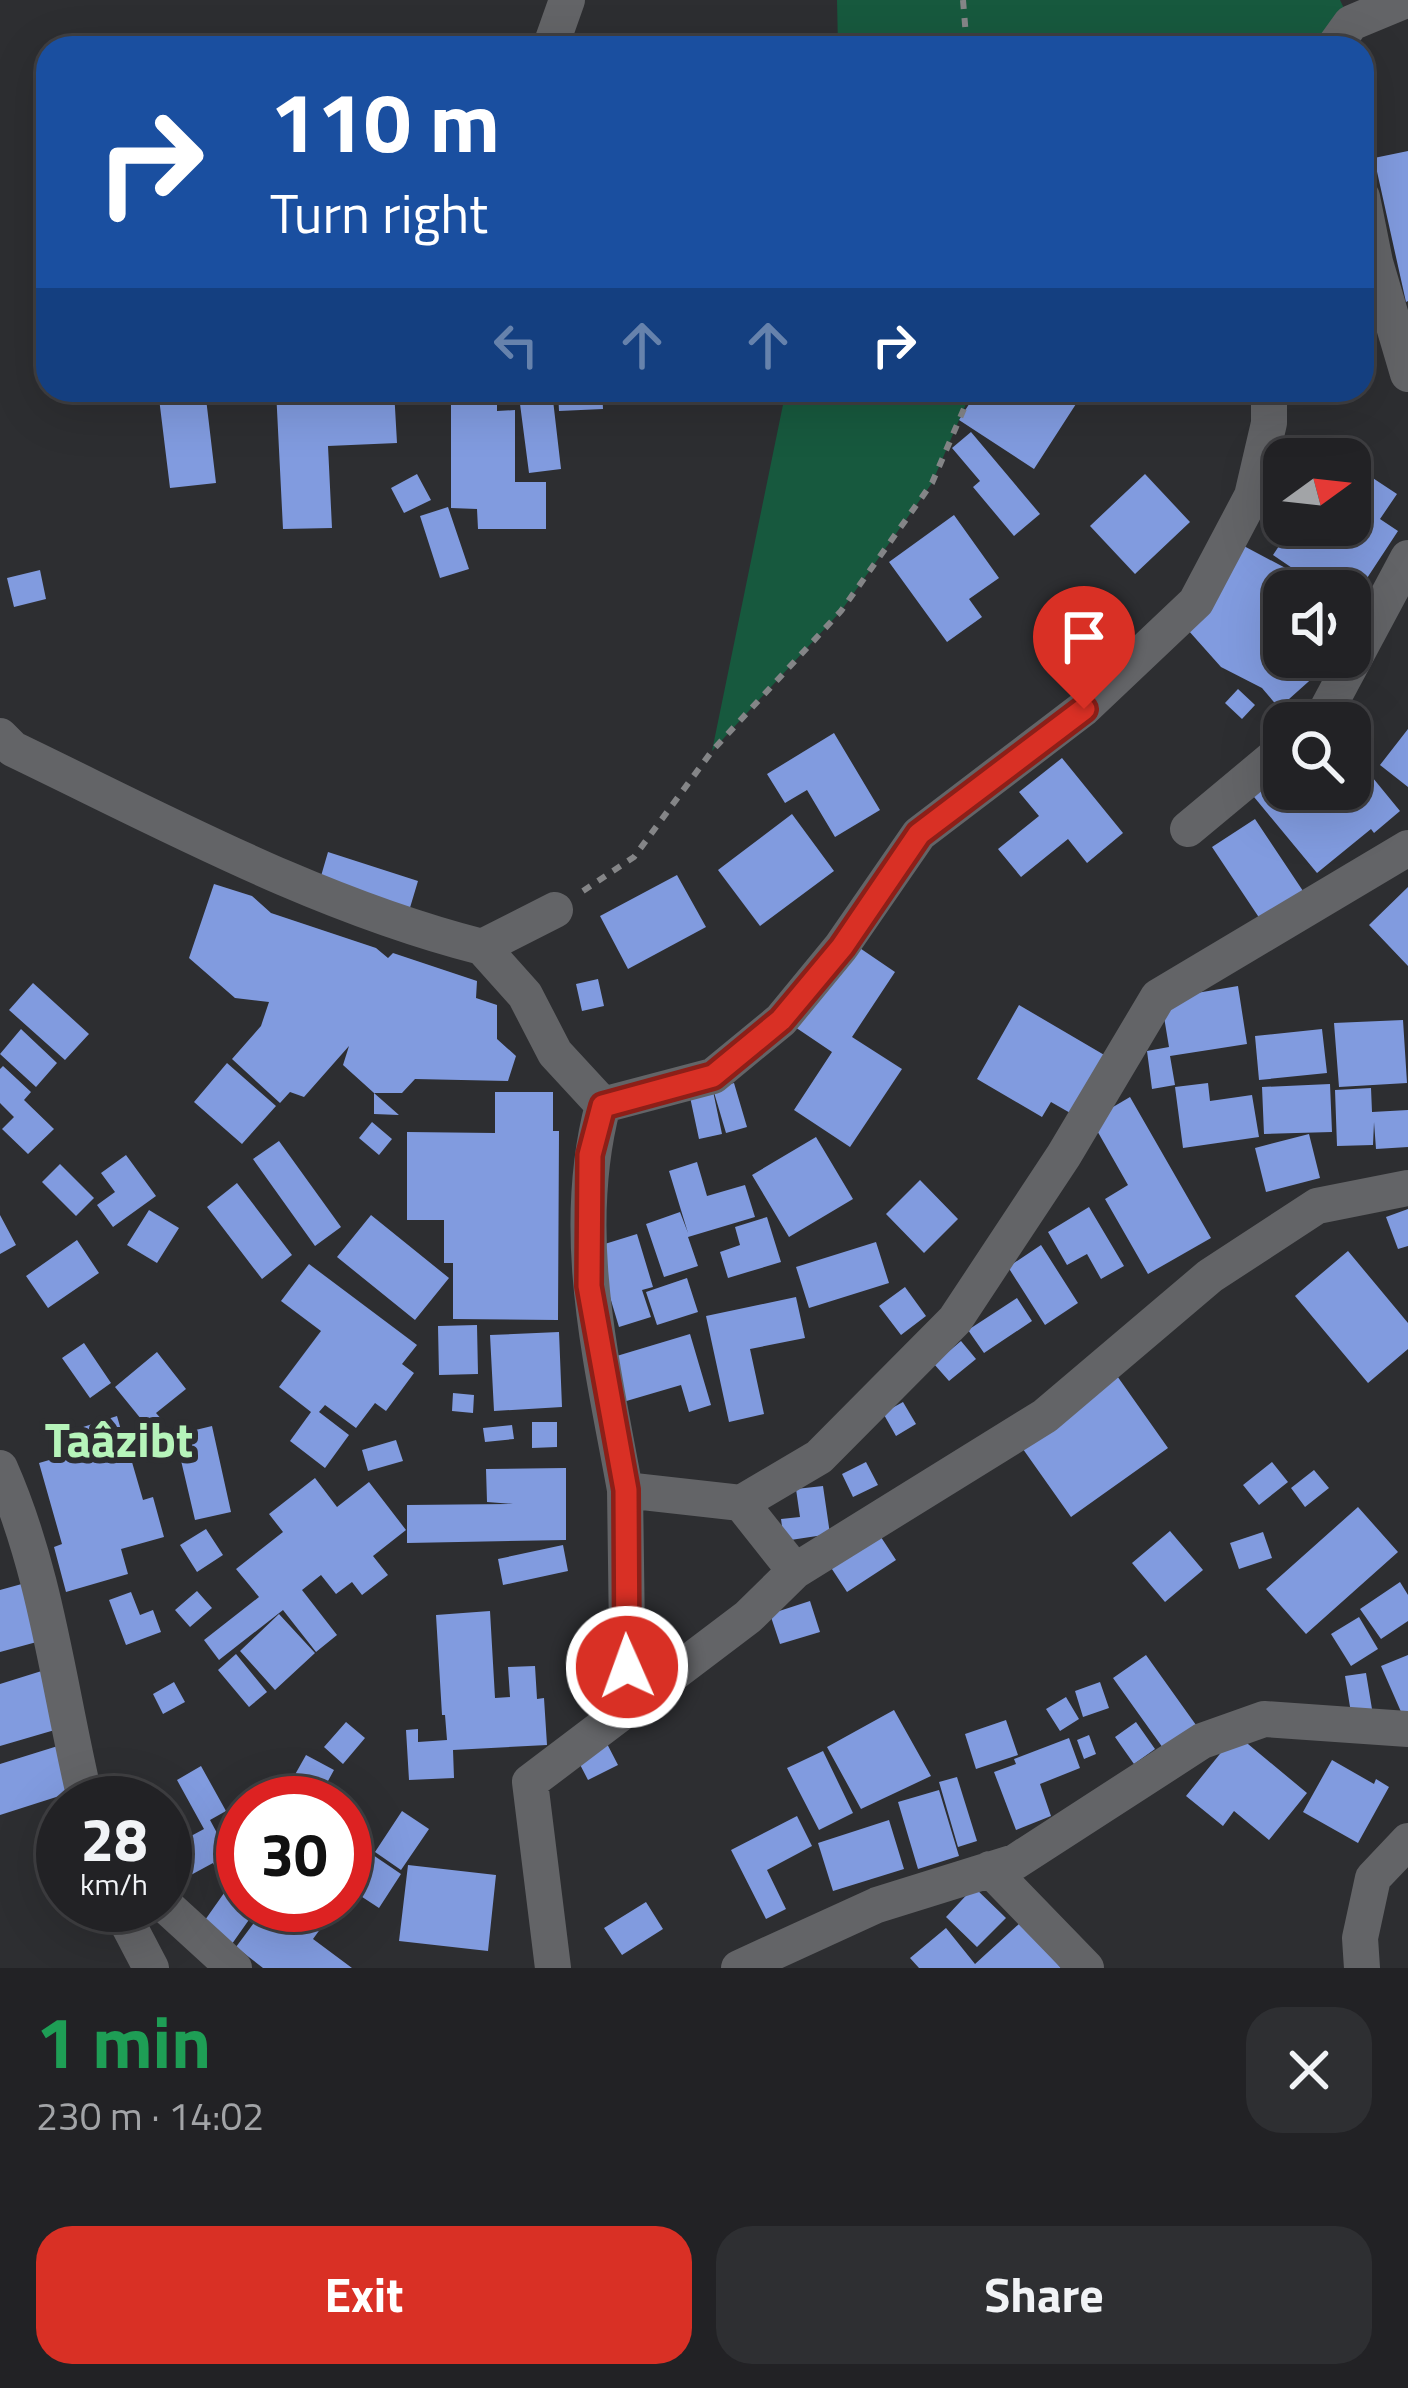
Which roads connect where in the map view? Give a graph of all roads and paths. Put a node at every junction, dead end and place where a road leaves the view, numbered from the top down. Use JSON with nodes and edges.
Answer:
{"nodes":[{"id":1,"x":567,"y":0,"type":"edge"},
{"id":2,"x":963,"y":0,"type":"edge"},
{"id":3,"x":1407,"y":0,"type":"edge"},
{"id":4,"x":554,"y":36,"type":"edge"},
{"id":5,"x":966,"y":36,"type":"edge"},
{"id":6,"x":1342,"y":36,"type":"edge"},
{"id":7,"x":1374,"y":257,"type":"edge"},
{"id":8,"x":1408,"y":374,"type":"edge"},
{"id":9,"x":966,"y":402,"type":"edge"},
{"id":10,"x":1269,"y":402,"type":"edge"},
{"id":11,"x":1408,"y":558,"type":"edge"},
{"id":12,"x":1331,"y":702,"type":"edge"},
{"id":13,"x":0,"y":736,"type":"edge"},
{"id":14,"x":1263,"y":766,"type":"edge"},
{"id":15,"x":1188,"y":829,"type":"dead end"},
{"id":16,"x":1408,"y":848,"type":"edge"},
{"id":17,"x":555,"y":910,"type":"joint"},
{"id":18,"x":482,"y":947,"type":"junction"},
{"id":19,"x":603,"y":1106,"type":"junction"},
{"id":20,"x":1408,"y":1188,"type":"edge"},
{"id":21,"x":0,"y":1468,"type":"edge"},
{"id":22,"x":626,"y":1490,"type":"junction"},
{"id":23,"x":742,"y":1503,"type":"junction"},
{"id":24,"x":795,"y":1571,"type":"junction"},
{"id":25,"x":628,"y":1707,"type":"junction"},
{"id":26,"x":1408,"y":1729,"type":"edge"},
{"id":27,"x":81,"y":1776,"type":"edge"},
{"id":28,"x":1408,"y":1841,"type":"edge"},
{"id":29,"x":990,"y":1869,"type":"junction"},
{"id":30,"x":192,"y":1930,"type":"edge"},
{"id":31,"x":132,"y":1932,"type":"edge"},
{"id":32,"x":151,"y":1968,"type":"edge"},
{"id":33,"x":234,"y":1968,"type":"edge"},
{"id":34,"x":553,"y":1968,"type":"edge"},
{"id":35,"x":739,"y":1968,"type":"edge"},
{"id":36,"x":1086,"y":1968,"type":"edge"},
{"id":37,"x":1362,"y":1968,"type":"edge"}],
"edges":[{"from":1,"to":4,"type":"street"},
{"from":2,"to":5,"type":"path"},
{"from":3,"to":6,"type":"street"},
{"from":7,"to":8,"type":"street"},
{"from":9,"to":17,"type":"path"},
{"from":10,"to":19,"type":"street"},
{"from":11,"to":12,"type":"street"},
{"from":13,"to":18,"type":"street"},
{"from":14,"to":15,"type":"street"},
{"from":16,"to":23,"type":"street"},
{"from":17,"to":18,"type":"street"},
{"from":18,"to":19,"type":"street"},
{"from":19,"to":22,"type":"street"},
{"from":20,"to":24,"type":"street"},
{"from":21,"to":27,"type":"street"},
{"from":22,"to":23,"type":"street"},
{"from":22,"to":25,"type":"street"},
{"from":23,"to":24,"type":"street"},
{"from":24,"to":25,"type":"street"},
{"from":25,"to":34,"type":"street"},
{"from":26,"to":29,"type":"street"},
{"from":28,"to":37,"type":"street"},
{"from":29,"to":35,"type":"street"},
{"from":29,"to":36,"type":"street"},
{"from":30,"to":33,"type":"street"},
{"from":31,"to":32,"type":"street"}]}
